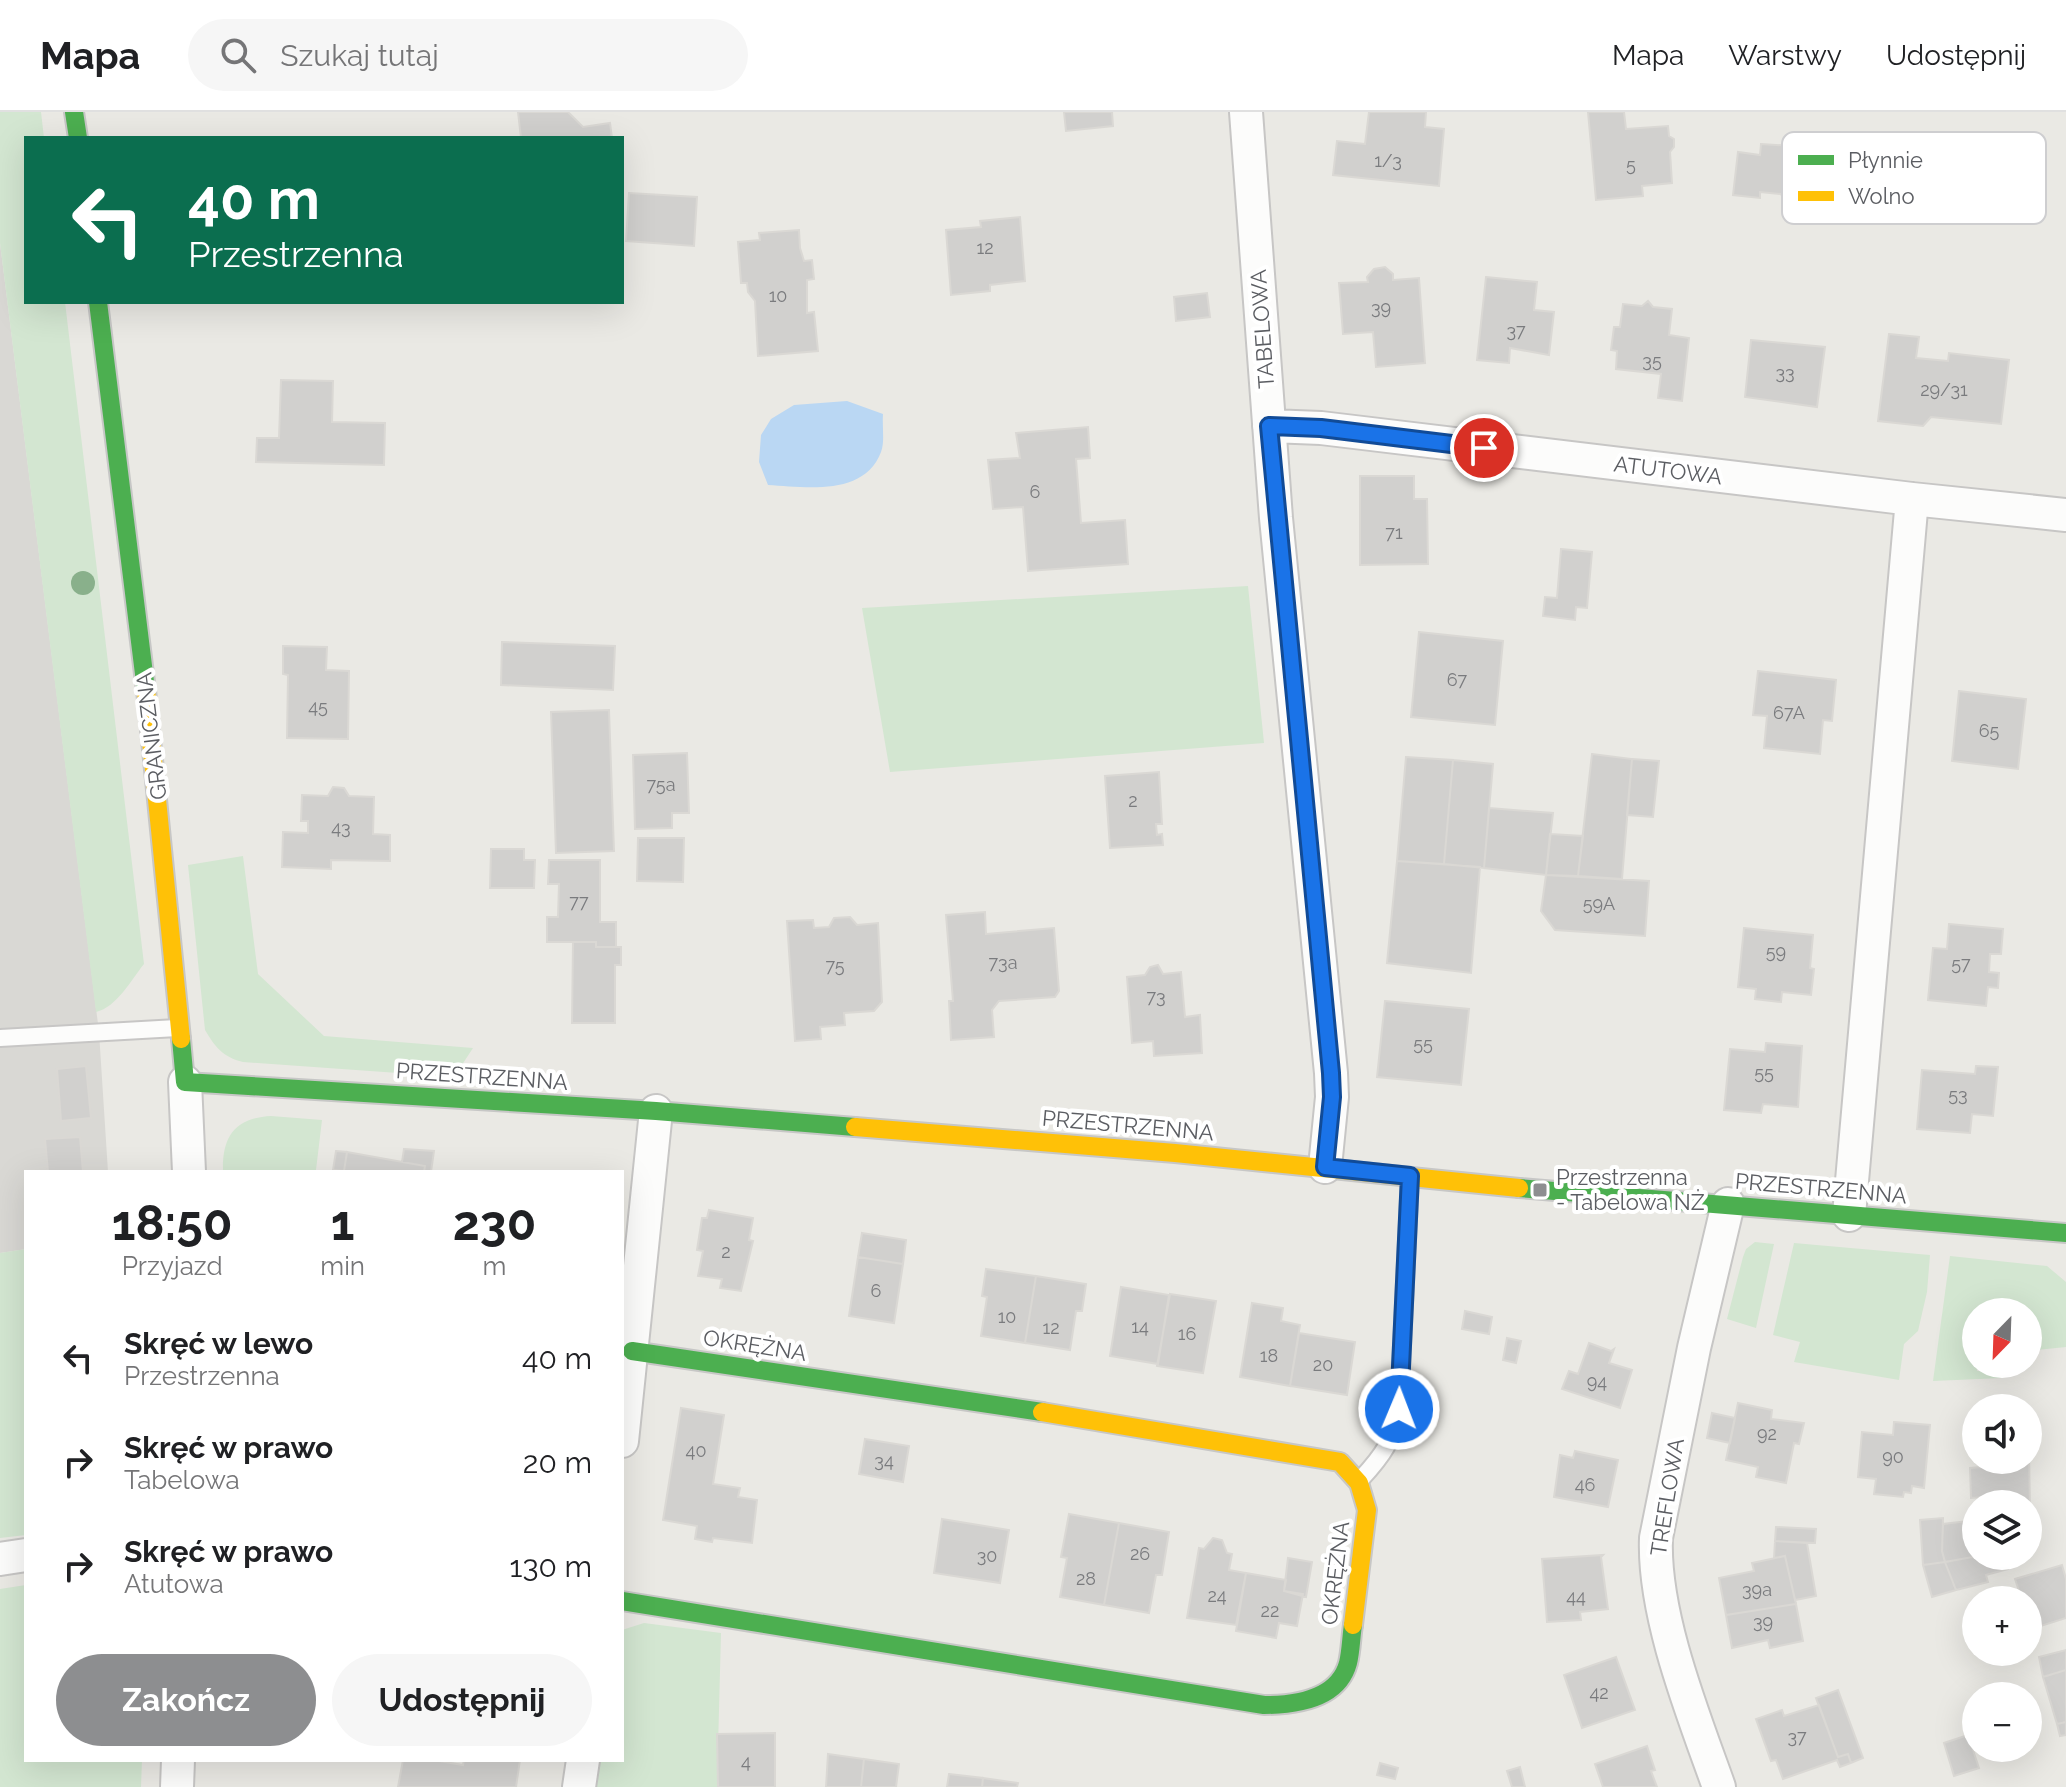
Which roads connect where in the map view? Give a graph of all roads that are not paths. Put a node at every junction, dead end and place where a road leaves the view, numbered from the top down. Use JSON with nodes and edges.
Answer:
{"nodes":[{"id":1,"x":74,"y":112,"type":"edge"},
{"id":2,"x":1246,"y":112,"type":"edge"},
{"id":3,"x":78,"y":136,"type":"edge"},
{"id":4,"x":98,"y":304,"type":"edge"},
{"id":5,"x":1269,"y":426,"type":"junction"},
{"id":6,"x":1912,"y":499,"type":"junction"},
{"id":7,"x":2066,"y":515,"type":"edge"},
{"id":8,"x":179,"y":1028,"type":"junction"},
{"id":9,"x":0,"y":1038,"type":"edge"},
{"id":10,"x":185,"y":1082,"type":"junction"},
{"id":11,"x":656,"y":1111,"type":"junction"},
{"id":12,"x":1325,"y":1167,"type":"junction"},
{"id":13,"x":189,"y":1170,"type":"edge"},
{"id":14,"x":1410,"y":1176,"type":"junction"},
{"id":15,"x":1728,"y":1204,"type":"junction"},
{"id":16,"x":1849,"y":1215,"type":"junction"},
{"id":17,"x":2066,"y":1233,"type":"edge"},
{"id":18,"x":632,"y":1351,"type":"junction"},
{"id":19,"x":624,"y":1423,"type":"edge"},
{"id":20,"x":1359,"y":1481,"type":"junction"},
{"id":21,"x":24,"y":1555,"type":"edge"},
{"id":22,"x":0,"y":1559,"type":"edge"},
{"id":23,"x":624,"y":1601,"type":"edge"},
{"id":24,"x":178,"y":1762,"type":"edge"},
{"id":25,"x":583,"y":1762,"type":"edge"},
{"id":26,"x":177,"y":1787,"type":"edge"},
{"id":27,"x":579,"y":1787,"type":"edge"},
{"id":28,"x":1719,"y":1787,"type":"edge"}],
"edges":[{"from":1,"to":3,"type":"street"},
{"from":2,"to":5,"type":"street","name":"TABELOWA"},
{"from":4,"to":8,"type":"street","name":"GRANICZNA"},
{"from":5,"to":6,"type":"street","name":"ATUTOWA"},
{"from":5,"to":12,"type":"street","name":"TABELOWA"},
{"from":6,"to":7,"type":"street","name":"ATUTOWA"},
{"from":6,"to":16,"type":"street"},
{"from":8,"to":9,"type":"lane"},
{"from":8,"to":10,"type":"street","name":"GRANICZNA"},
{"from":10,"to":11,"type":"street","name":"PRZESTRZENNA"},
{"from":10,"to":13,"type":"street","name":"GRANICZNA"},
{"from":11,"to":12,"type":"street","name":"PRZESTRZENNA"},
{"from":11,"to":18,"type":"street"},
{"from":12,"to":14,"type":"street","name":"PRZESTRZENNA"},
{"from":14,"to":15,"type":"street","name":"PRZESTRZENNA"},
{"from":14,"to":20,"type":"lane"},
{"from":15,"to":16,"type":"street","name":"PRZESTRZENNA"},
{"from":15,"to":28,"type":"street","name":"TREFLOWA"},
{"from":16,"to":17,"type":"street","name":"PRZESTRZENNA"},
{"from":18,"to":19,"type":"street"},
{"from":18,"to":20,"type":"street","name":"OKRĘŻNA"},
{"from":20,"to":23,"type":"street","name":"OKRĘŻNA"},
{"from":21,"to":22,"type":"street"},
{"from":24,"to":26,"type":"street"},
{"from":25,"to":27,"type":"street"}]}
